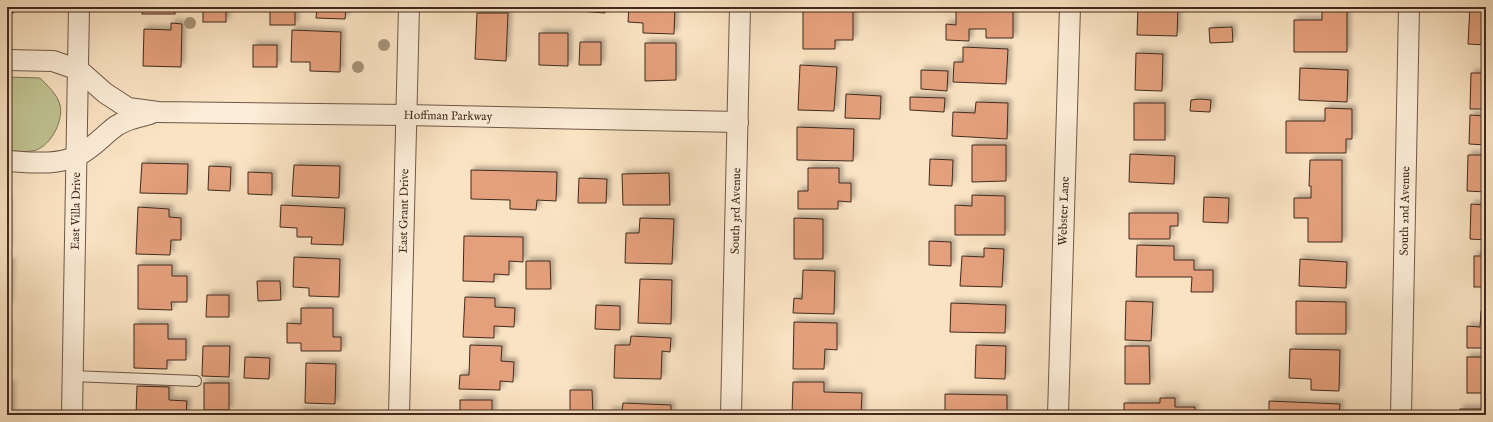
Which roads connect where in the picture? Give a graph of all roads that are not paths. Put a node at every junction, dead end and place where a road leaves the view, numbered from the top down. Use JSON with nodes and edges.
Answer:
{"nodes":[{"id":1,"x":79,"y":7,"type":"edge"},
{"id":2,"x":409,"y":7,"type":"edge"},
{"id":3,"x":740,"y":7,"type":"edge"},
{"id":4,"x":1070,"y":7,"type":"edge"},
{"id":5,"x":1410,"y":7,"type":"edge"},
{"id":6,"x":7,"y":60,"type":"edge"},
{"id":7,"x":79,"y":70,"type":"junction"},
{"id":8,"x":158,"y":112,"type":"junction"},
{"id":9,"x":406,"y":115,"type":"junction"},
{"id":10,"x":738,"y":122,"type":"junction"},
{"id":11,"x":77,"y":156,"type":"junction"},
{"id":12,"x":7,"y":161,"type":"edge"},
{"id":13,"x":72,"y":376,"type":"junction"},
{"id":14,"x":196,"y":381,"type":"dead end"},
{"id":15,"x":72,"y":415,"type":"edge"},
{"id":16,"x":399,"y":415,"type":"edge"},
{"id":17,"x":730,"y":415,"type":"edge"},
{"id":18,"x":1058,"y":415,"type":"edge"},
{"id":19,"x":1401,"y":415,"type":"edge"}],
"edges":[{"from":1,"to":7,"type":"street","name":"East Villa Drive"},
{"from":2,"to":9,"type":"street","name":"East Grant Drive"},
{"from":3,"to":10,"type":"street","name":"South 3rd Avenue"},
{"from":4,"to":18,"type":"street","name":"Webster Lane"},
{"from":5,"to":19,"type":"street","name":"South 2nd Avenue"},
{"from":6,"to":7,"type":"street","name":"Hoffman Parkway"},
{"from":7,"to":8,"type":"street","name":"Hoffman Parkway"},
{"from":7,"to":11,"type":"street","name":"East Villa Drive"},
{"from":8,"to":9,"type":"street","name":"Hoffman Parkway"},
{"from":8,"to":11,"type":"street","name":"Hoffman Parkway"},
{"from":9,"to":10,"type":"street","name":"Hoffman Parkway"},
{"from":9,"to":16,"type":"street","name":"East Grant Drive"},
{"from":10,"to":17,"type":"street","name":"South 3rd Avenue"},
{"from":11,"to":12,"type":"street","name":"Hoffman Parkway"},
{"from":11,"to":13,"type":"street","name":"East Villa Drive"},
{"from":13,"to":14,"type":"lane"},
{"from":13,"to":15,"type":"street","name":"East Villa Drive"}]}
